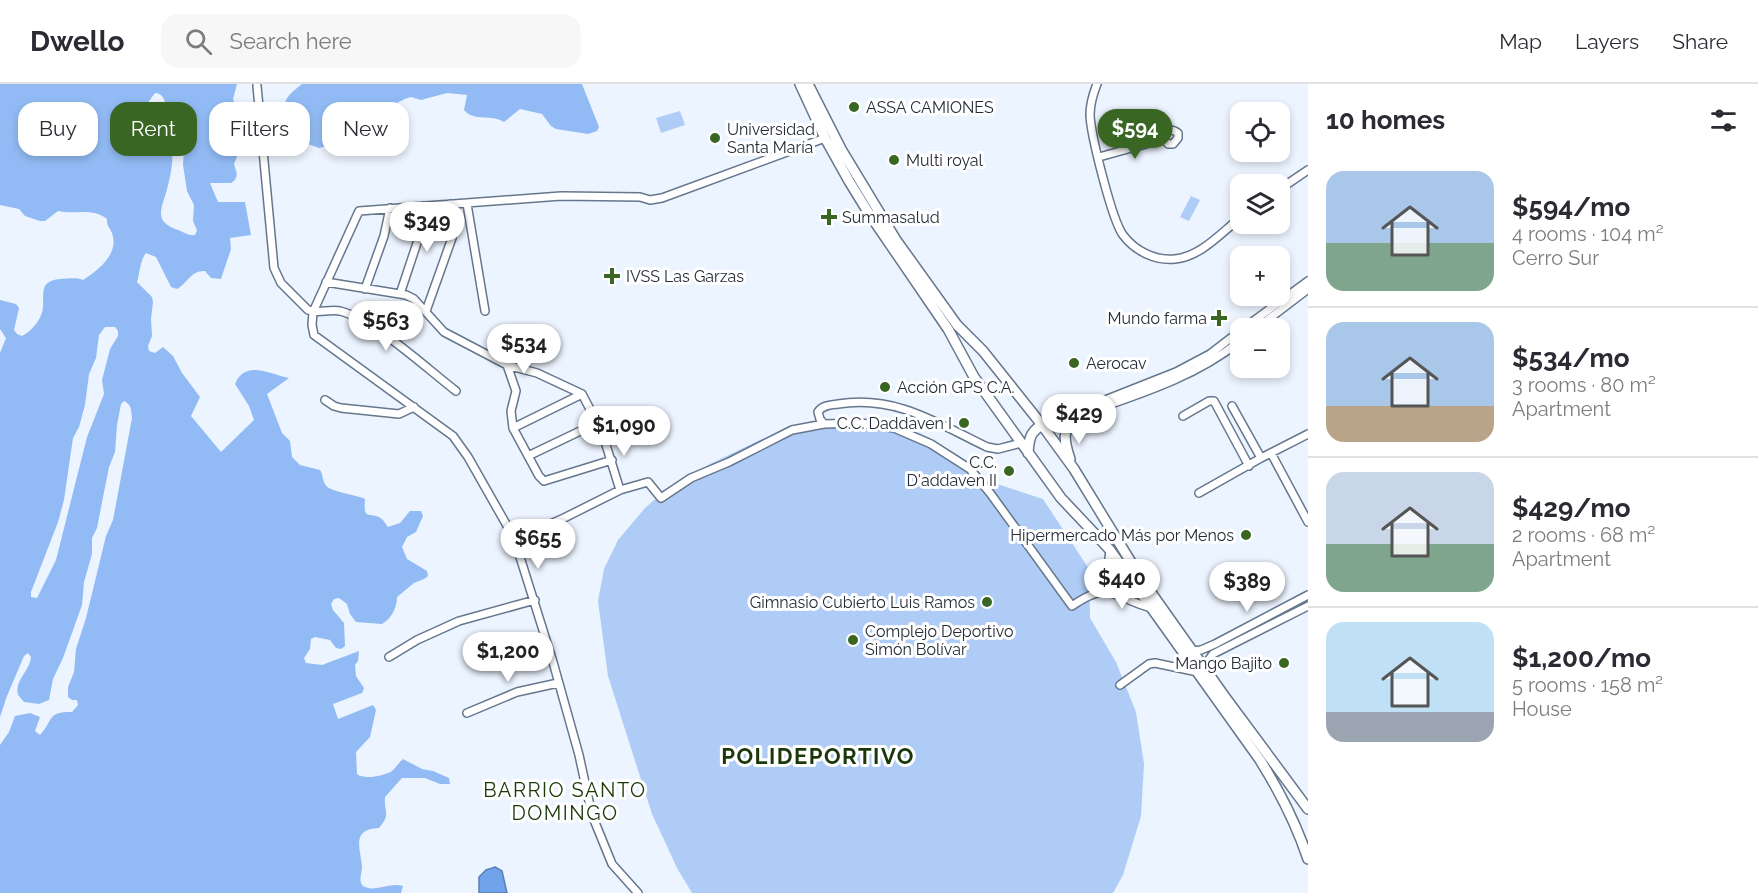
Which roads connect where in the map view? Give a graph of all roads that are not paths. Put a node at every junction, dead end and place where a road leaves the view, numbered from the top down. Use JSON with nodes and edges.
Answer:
{"nodes":[{"id":1,"x":800,"y":84,"type":"edge"},
{"id":2,"x":808,"y":84,"type":"edge"},
{"id":3,"x":1097,"y":84,"type":"edge"},
{"id":4,"x":257,"y":86,"type":"dead end"},
{"id":5,"x":825,"y":138,"type":"junction"},
{"id":6,"x":1166,"y":145,"type":"dead end"},
{"id":7,"x":1099,"y":157,"type":"junction"},
{"id":8,"x":1308,"y":170,"type":"edge"},
{"id":9,"x":1290,"y":182,"type":"edge"},
{"id":10,"x":450,"y":204,"type":"junction"},
{"id":11,"x":468,"y":204,"type":"junction"},
{"id":12,"x":423,"y":206,"type":"junction"},
{"id":13,"x":390,"y":208,"type":"junction"},
{"id":14,"x":1230,"y":226,"type":"edge"},
{"id":15,"x":1308,"y":281,"type":"edge"},
{"id":16,"x":326,"y":282,"type":"junction"},
{"id":17,"x":366,"y":289,"type":"junction"},
{"id":18,"x":1308,"y":289,"type":"edge"},
{"id":19,"x":400,"y":294,"type":"junction"},
{"id":20,"x":426,"y":311,"type":"junction"},
{"id":21,"x":486,"y":311,"type":"dead end"},
{"id":22,"x":313,"y":312,"type":"junction"},
{"id":23,"x":1258,"y":318,"type":"edge"},
{"id":24,"x":1270,"y":318,"type":"edge"},
{"id":25,"x":1230,"y":339,"type":"edge"},
{"id":26,"x":1230,"y":349,"type":"edge"},
{"id":27,"x":507,"y":364,"type":"junction"},
{"id":28,"x":456,"y":391,"type":"dead end"},
{"id":29,"x":582,"y":394,"type":"junction"},
{"id":30,"x":325,"y":400,"type":"dead end"},
{"id":31,"x":1232,"y":406,"type":"dead end"},
{"id":32,"x":414,"y":407,"type":"junction"},
{"id":33,"x":1077,"y":416,"type":"joint"},
{"id":34,"x":1183,"y":416,"type":"dead end"},
{"id":35,"x":597,"y":423,"type":"junction"},
{"id":36,"x":824,"y":424,"type":"junction"},
{"id":37,"x":1042,"y":425,"type":"junction"},
{"id":38,"x":513,"y":428,"type":"junction"},
{"id":39,"x":1308,"y":434,"type":"edge"},
{"id":40,"x":1021,"y":443,"type":"junction"},
{"id":41,"x":1028,"y":453,"type":"junction"},
{"id":42,"x":1271,"y":453,"type":"junction"},
{"id":43,"x":528,"y":456,"type":"junction"},
{"id":44,"x":1261,"y":458,"type":"junction"},
{"id":45,"x":612,"y":460,"type":"junction"},
{"id":46,"x":1248,"y":466,"type":"junction"},
{"id":47,"x":1074,"y":469,"type":"junction"},
{"id":48,"x":620,"y":490,"type":"junction"},
{"id":49,"x":1199,"y":493,"type":"dead end"},
{"id":50,"x":1308,"y":522,"type":"edge"},
{"id":51,"x":514,"y":540,"type":"junction"},
{"id":52,"x":1110,"y":550,"type":"junction"},
{"id":53,"x":1093,"y":593,"type":"junction"},
{"id":54,"x":1308,"y":595,"type":"edge"},
{"id":55,"x":535,"y":600,"type":"junction"},
{"id":56,"x":1308,"y":606,"type":"edge"},
{"id":57,"x":1152,"y":608,"type":"junction"},
{"id":58,"x":1193,"y":651,"type":"junction"},
{"id":59,"x":388,"y":657,"type":"dead end"},
{"id":60,"x":1202,"y":671,"type":"junction"},
{"id":61,"x":558,"y":683,"type":"junction"},
{"id":62,"x":1120,"y":685,"type":"dead end"},
{"id":63,"x":467,"y":713,"type":"dead end"},
{"id":64,"x":1308,"y":809,"type":"edge"},
{"id":65,"x":1308,"y":859,"type":"edge"},
{"id":66,"x":638,"y":893,"type":"edge"}],
"edges":[{"from":1,"to":5,"type":"main road"},
{"from":2,"to":37,"type":"main road"},
{"from":3,"to":7,"type":"street"},
{"from":4,"to":22,"type":"street"},
{"from":5,"to":11,"type":"street"},
{"from":5,"to":40,"type":"main road"},
{"from":6,"to":7,"type":"street"},
{"from":7,"to":14,"type":"street"},
{"from":8,"to":9,"type":"street"},
{"from":10,"to":11,"type":"street"},
{"from":10,"to":12,"type":"street"},
{"from":10,"to":20,"type":"street"},
{"from":11,"to":21,"type":"street"},
{"from":12,"to":13,"type":"street"},
{"from":12,"to":19,"type":"street"},
{"from":13,"to":16,"type":"street"},
{"from":13,"to":17,"type":"street"},
{"from":15,"to":23,"type":"street"},
{"from":16,"to":17,"type":"street"},
{"from":16,"to":22,"type":"street"},
{"from":17,"to":19,"type":"street"},
{"from":18,"to":24,"type":"street"},
{"from":19,"to":20,"type":"street"},
{"from":20,"to":27,"type":"street"},
{"from":22,"to":28,"type":"street"},
{"from":22,"to":32,"type":"street"},
{"from":25,"to":37,"type":"street"},
{"from":26,"to":33,"type":"street"},
{"from":27,"to":29,"type":"street"},
{"from":27,"to":38,"type":"street"},
{"from":29,"to":35,"type":"street"},
{"from":29,"to":38,"type":"street"},
{"from":30,"to":32,"type":"street"},
{"from":31,"to":44,"type":"street"},
{"from":32,"to":51,"type":"street"},
{"from":33,"to":47,"type":"main road"},
{"from":34,"to":46,"type":"street"},
{"from":35,"to":43,"type":"street"},
{"from":35,"to":45,"type":"street"},
{"from":36,"to":40,"type":"street"},
{"from":36,"to":48,"type":"street"},
{"from":36,"to":53,"type":"street"},
{"from":37,"to":41,"type":"main road"},
{"from":37,"to":47,"type":"main road"},
{"from":38,"to":43,"type":"street"},
{"from":39,"to":42,"type":"street"},
{"from":40,"to":41,"type":"main road"},
{"from":41,"to":52,"type":"main road"},
{"from":42,"to":44,"type":"street"},
{"from":42,"to":50,"type":"street"},
{"from":43,"to":45,"type":"street"},
{"from":44,"to":46,"type":"street"},
{"from":45,"to":48,"type":"street"},
{"from":46,"to":49,"type":"street"},
{"from":47,"to":58,"type":"main road"},
{"from":48,"to":51,"type":"street"},
{"from":51,"to":55,"type":"street"},
{"from":52,"to":53,"type":"street"},
{"from":52,"to":57,"type":"main road"},
{"from":53,"to":57,"type":"street"},
{"from":54,"to":58,"type":"street"},
{"from":55,"to":59,"type":"street"},
{"from":55,"to":61,"type":"street"},
{"from":56,"to":60,"type":"street"},
{"from":57,"to":60,"type":"main road"},
{"from":58,"to":60,"type":"main road"},
{"from":60,"to":62,"type":"street"},
{"from":60,"to":64,"type":"main road"},
{"from":60,"to":65,"type":"main road"},
{"from":61,"to":63,"type":"street"},
{"from":61,"to":66,"type":"street"}]}
